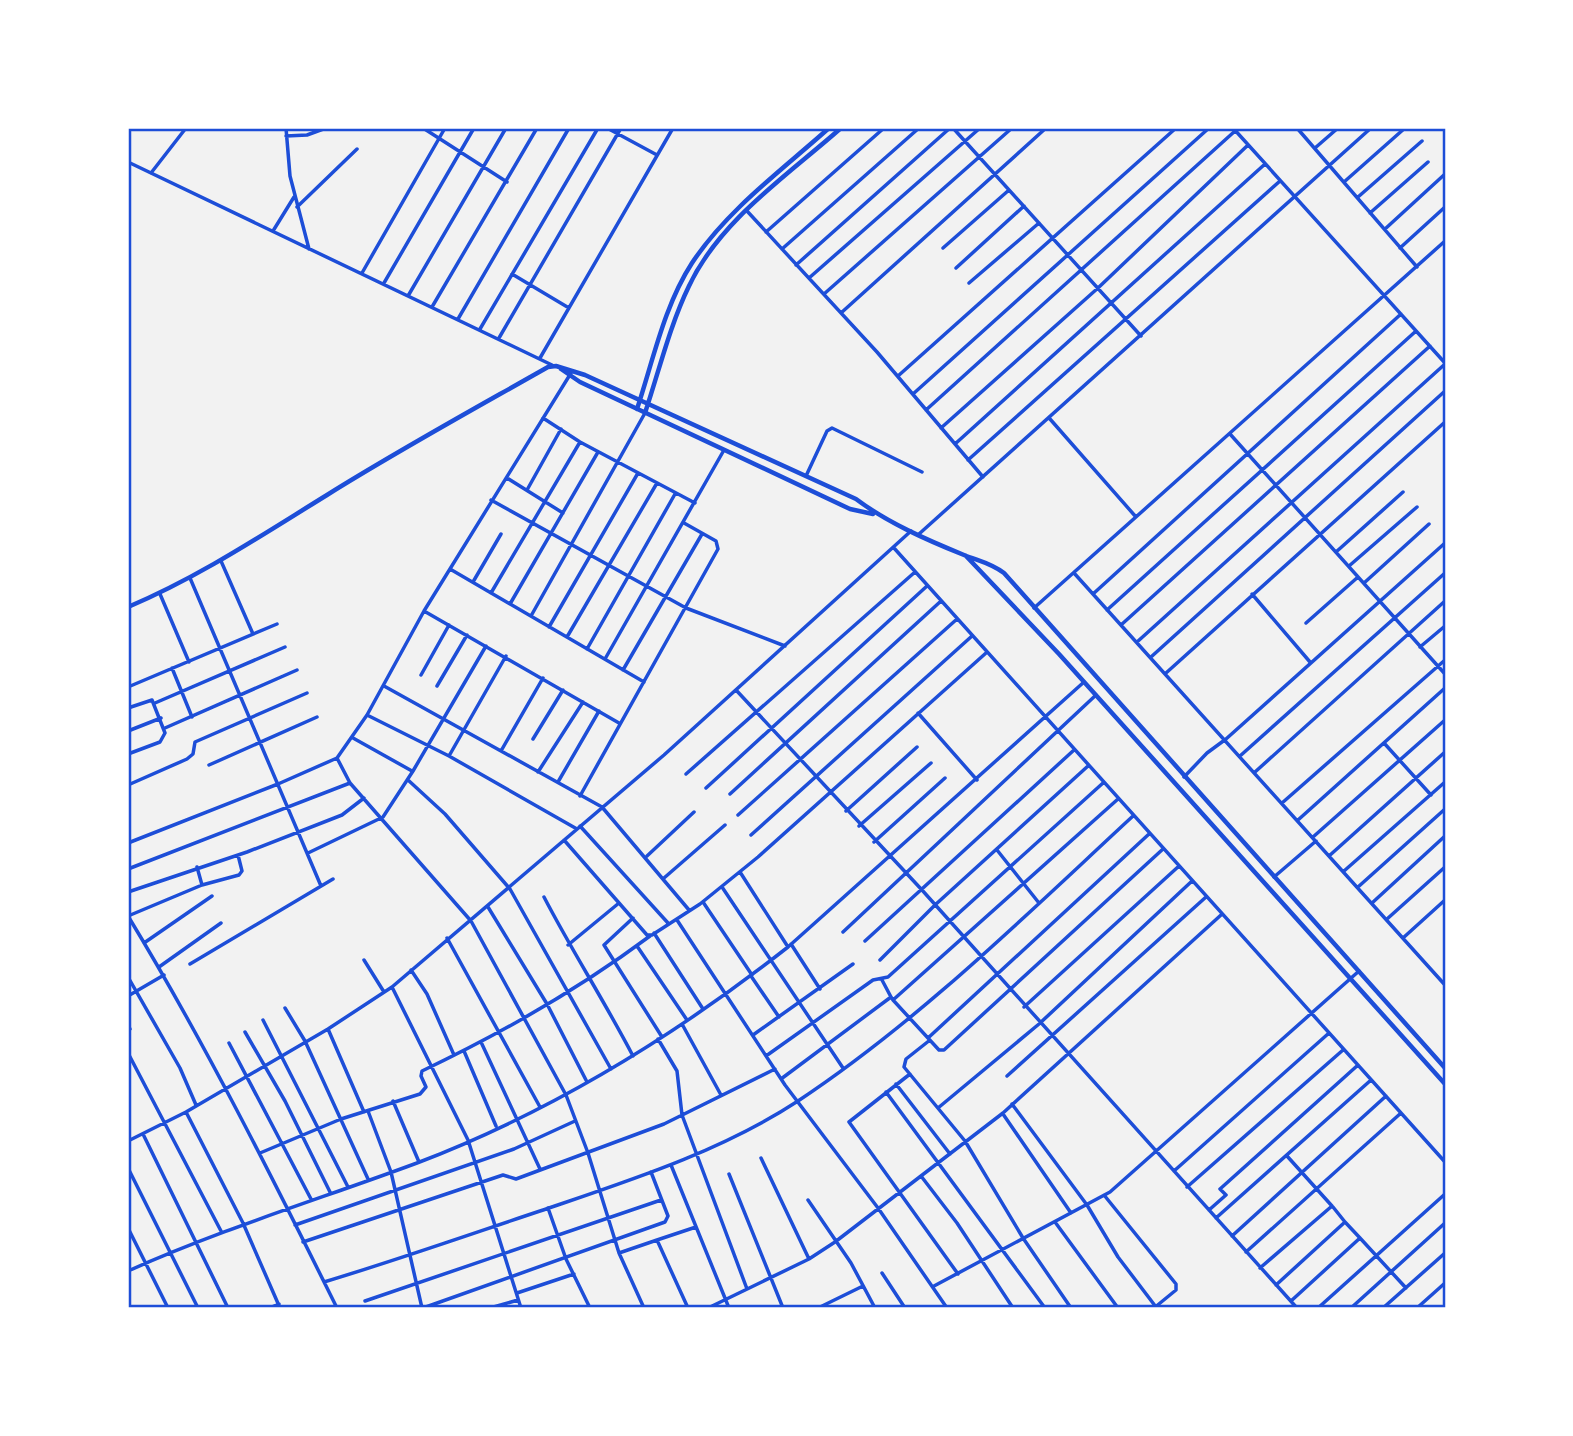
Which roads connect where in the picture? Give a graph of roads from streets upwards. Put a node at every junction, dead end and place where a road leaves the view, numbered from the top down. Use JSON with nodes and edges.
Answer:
{"nodes":[{"id":1,"x":186,"y":128,"type":"edge"},
{"id":2,"x":286,"y":128,"type":"edge"},
{"id":3,"x":326,"y":128,"type":"edge"},
{"id":4,"x":423,"y":128,"type":"edge"},
{"id":5,"x":444,"y":128,"type":"edge"},
{"id":6,"x":474,"y":128,"type":"edge"},
{"id":7,"x":506,"y":128,"type":"edge"},
{"id":8,"x":537,"y":128,"type":"edge"},
{"id":9,"x":569,"y":128,"type":"edge"},
{"id":10,"x":598,"y":128,"type":"edge"},
{"id":11,"x":607,"y":128,"type":"edge"},
{"id":12,"x":621,"y":128,"type":"edge"},
{"id":13,"x":673,"y":128,"type":"edge"},
{"id":14,"x":829,"y":128,"type":"edge"},
{"id":15,"x":841,"y":128,"type":"edge"},
{"id":16,"x":884,"y":128,"type":"edge"},
{"id":17,"x":919,"y":128,"type":"edge"},
{"id":18,"x":951,"y":128,"type":"edge"},
{"id":19,"x":980,"y":128,"type":"edge"},
{"id":20,"x":1012,"y":128,"type":"edge"},
{"id":21,"x":1046,"y":128,"type":"edge"},
{"id":22,"x":1176,"y":128,"type":"edge"},
{"id":23,"x":1209,"y":128,"type":"edge"},
{"id":24,"x":1338,"y":128,"type":"edge"},
{"id":25,"x":1371,"y":128,"type":"edge"},
{"id":26,"x":1405,"y":128,"type":"edge"},
{"id":27,"x":1234,"y":129,"type":"edge"},
{"id":28,"x":1301,"y":129,"type":"edge"},
{"id":29,"x":618,"y":134,"type":"junction"},
{"id":30,"x":286,"y":136,"type":"junction"},
{"id":31,"x":439,"y":138,"type":"junction"},
{"id":32,"x":965,"y":141,"type":"junction"},
{"id":33,"x":1422,"y":141,"type":"dead end"},
{"id":34,"x":1248,"y":145,"type":"junction"},
{"id":35,"x":1315,"y":148,"type":"junction"},
{"id":36,"x":357,"y":149,"type":"dead end"},
{"id":37,"x":460,"y":152,"type":"junction"},
{"id":38,"x":657,"y":155,"type":"junction"},
{"id":39,"x":980,"y":158,"type":"junction"},
{"id":40,"x":128,"y":162,"type":"edge"},
{"id":41,"x":1428,"y":162,"type":"dead end"},
{"id":42,"x":1265,"y":164,"type":"junction"},
{"id":43,"x":1329,"y":165,"type":"junction"},
{"id":44,"x":483,"y":167,"type":"junction"},
{"id":45,"x":151,"y":173,"type":"junction"},
{"id":46,"x":995,"y":174,"type":"junction"},
{"id":47,"x":1445,"y":174,"type":"edge"},
{"id":48,"x":1280,"y":181,"type":"junction"},
{"id":49,"x":508,"y":182,"type":"junction"},
{"id":50,"x":1343,"y":182,"type":"junction"},
{"id":51,"x":1009,"y":190,"type":"junction"},
{"id":52,"x":294,"y":197,"type":"junction"},
{"id":53,"x":1295,"y":198,"type":"junction"},
{"id":54,"x":1357,"y":198,"type":"junction"},
{"id":55,"x":1024,"y":206,"type":"junction"},
{"id":56,"x":297,"y":207,"type":"junction"},
{"id":57,"x":1445,"y":207,"type":"edge"},
{"id":58,"x":747,"y":211,"type":"junction"},
{"id":59,"x":1370,"y":213,"type":"junction"},
{"id":60,"x":1039,"y":223,"type":"junction"},
{"id":61,"x":1385,"y":229,"type":"junction"},
{"id":62,"x":273,"y":231,"type":"junction"},
{"id":63,"x":766,"y":232,"type":"junction"},
{"id":64,"x":1053,"y":238,"type":"junction"},
{"id":65,"x":1445,"y":241,"type":"edge"},
{"id":66,"x":943,"y":248,"type":"dead end"},
{"id":67,"x":1400,"y":248,"type":"junction"},
{"id":68,"x":309,"y":249,"type":"junction"},
{"id":69,"x":782,"y":249,"type":"junction"},
{"id":70,"x":1069,"y":256,"type":"junction"},
{"id":71,"x":796,"y":265,"type":"junction"},
{"id":72,"x":1417,"y":267,"type":"junction"},
{"id":73,"x":956,"y":268,"type":"dead end"},
{"id":74,"x":1083,"y":272,"type":"junction"},
{"id":75,"x":362,"y":273,"type":"junction"},
{"id":76,"x":512,"y":274,"type":"junction"},
{"id":77,"x":809,"y":278,"type":"junction"},
{"id":78,"x":384,"y":283,"type":"junction"},
{"id":79,"x":969,"y":283,"type":"dead end"},
{"id":80,"x":530,"y":285,"type":"junction"},
{"id":81,"x":1098,"y":288,"type":"junction"},
{"id":82,"x":824,"y":295,"type":"junction"},
{"id":83,"x":408,"y":296,"type":"junction"},
{"id":84,"x":1384,"y":296,"type":"junction"},
{"id":85,"x":1111,"y":302,"type":"junction"},
{"id":86,"x":432,"y":307,"type":"junction"},
{"id":87,"x":569,"y":308,"type":"junction"},
{"id":88,"x":841,"y":313,"type":"junction"},
{"id":89,"x":1401,"y":314,"type":"junction"},
{"id":90,"x":458,"y":319,"type":"junction"},
{"id":91,"x":1126,"y":320,"type":"junction"},
{"id":92,"x":480,"y":329,"type":"junction"},
{"id":93,"x":1416,"y":331,"type":"junction"},
{"id":94,"x":1141,"y":337,"type":"junction"},
{"id":95,"x":499,"y":338,"type":"junction"},
{"id":96,"x":1430,"y":346,"type":"junction"},
{"id":97,"x":540,"y":358,"type":"junction"},
{"id":98,"x":1445,"y":363,"type":"edge"},
{"id":99,"x":554,"y":365,"type":"junction"},
{"id":100,"x":571,"y":373,"type":"junction"},
{"id":101,"x":898,"y":376,"type":"junction"},
{"id":102,"x":1445,"y":391,"type":"edge"},
{"id":103,"x":913,"y":394,"type":"junction"},
{"id":104,"x":640,"y":400,"type":"junction"},
{"id":105,"x":648,"y":404,"type":"junction"},
{"id":106,"x":637,"y":409,"type":"junction"},
{"id":107,"x":926,"y":410,"type":"junction"},
{"id":108,"x":645,"y":413,"type":"junction"},
{"id":109,"x":543,"y":418,"type":"junction"},
{"id":110,"x":1049,"y":418,"type":"junction"},
{"id":111,"x":1445,"y":422,"type":"edge"},
{"id":112,"x":941,"y":428,"type":"junction"},
{"id":113,"x":561,"y":429,"type":"junction"},
{"id":114,"x":1230,"y":434,"type":"junction"},
{"id":115,"x":580,"y":442,"type":"junction"},
{"id":116,"x":955,"y":444,"type":"junction"},
{"id":117,"x":724,"y":450,"type":"junction"},
{"id":118,"x":598,"y":452,"type":"junction"},
{"id":119,"x":1248,"y":455,"type":"junction"},
{"id":120,"x":968,"y":460,"type":"junction"},
{"id":121,"x":618,"y":463,"type":"junction"},
{"id":122,"x":1263,"y":471,"type":"junction"},
{"id":123,"x":922,"y":472,"type":"dead end"},
{"id":124,"x":638,"y":473,"type":"junction"},
{"id":125,"x":806,"y":476,"type":"junction"},
{"id":126,"x":507,"y":478,"type":"junction"},
{"id":127,"x":983,"y":478,"type":"junction"},
{"id":128,"x":657,"y":482,"type":"junction"},
{"id":129,"x":1277,"y":487,"type":"junction"},
{"id":130,"x":527,"y":489,"type":"junction"},
{"id":131,"x":1403,"y":492,"type":"dead end"},
{"id":132,"x":675,"y":494,"type":"junction"},
{"id":133,"x":491,"y":500,"type":"junction"},
{"id":134,"x":545,"y":502,"type":"junction"},
{"id":135,"x":695,"y":503,"type":"junction"},
{"id":136,"x":1292,"y":503,"type":"junction"},
{"id":137,"x":1417,"y":508,"type":"dead end"},
{"id":138,"x":563,"y":513,"type":"junction"},
{"id":139,"x":877,"y":515,"type":"junction"},
{"id":140,"x":1136,"y":517,"type":"junction"},
{"id":141,"x":1305,"y":518,"type":"junction"},
{"id":142,"x":533,"y":523,"type":"junction"},
{"id":143,"x":684,"y":523,"type":"junction"},
{"id":144,"x":1429,"y":524,"type":"dead end"},
{"id":145,"x":911,"y":531,"type":"junction"},
{"id":146,"x":551,"y":533,"type":"junction"},
{"id":147,"x":501,"y":534,"type":"dead end"},
{"id":148,"x":702,"y":534,"type":"junction"},
{"id":149,"x":919,"y":534,"type":"junction"},
{"id":150,"x":1321,"y":535,"type":"junction"},
{"id":151,"x":1445,"y":543,"type":"edge"},
{"id":152,"x":572,"y":545,"type":"junction"},
{"id":153,"x":894,"y":548,"type":"junction"},
{"id":154,"x":1336,"y":552,"type":"junction"},
{"id":155,"x":590,"y":555,"type":"junction"},
{"id":156,"x":966,"y":556,"type":"junction"},
{"id":157,"x":221,"y":561,"type":"junction"},
{"id":158,"x":609,"y":566,"type":"junction"},
{"id":159,"x":1349,"y":566,"type":"junction"},
{"id":160,"x":450,"y":569,"type":"junction"},
{"id":161,"x":915,"y":572,"type":"junction"},
{"id":162,"x":1074,"y":573,"type":"junction"},
{"id":163,"x":1445,"y":573,"type":"edge"},
{"id":164,"x":629,"y":577,"type":"junction"},
{"id":165,"x":1358,"y":577,"type":"junction"},
{"id":166,"x":190,"y":578,"type":"junction"},
{"id":167,"x":473,"y":582,"type":"junction"},
{"id":168,"x":1364,"y":583,"type":"junction"},
{"id":169,"x":646,"y":586,"type":"junction"},
{"id":170,"x":927,"y":586,"type":"junction"},
{"id":171,"x":491,"y":593,"type":"junction"},
{"id":172,"x":160,"y":594,"type":"junction"},
{"id":173,"x":1093,"y":594,"type":"junction"},
{"id":174,"x":1252,"y":594,"type":"junction"},
{"id":175,"x":665,"y":597,"type":"junction"},
{"id":176,"x":941,"y":601,"type":"junction"},
{"id":177,"x":1380,"y":601,"type":"junction"},
{"id":178,"x":1445,"y":601,"type":"edge"},
{"id":179,"x":510,"y":604,"type":"junction"},
{"id":180,"x":128,"y":607,"type":"edge"},
{"id":181,"x":686,"y":608,"type":"junction"},
{"id":182,"x":1034,"y":608,"type":"junction"},
{"id":183,"x":1107,"y":610,"type":"junction"},
{"id":184,"x":424,"y":611,"type":"junction"},
{"id":185,"x":531,"y":616,"type":"junction"},
{"id":186,"x":957,"y":619,"type":"junction"},
{"id":187,"x":1395,"y":619,"type":"junction"},
{"id":188,"x":1306,"y":623,"type":"dead end"},
{"id":189,"x":277,"y":624,"type":"dead end"},
{"id":190,"x":449,"y":625,"type":"junction"},
{"id":191,"x":1121,"y":625,"type":"junction"},
{"id":192,"x":1445,"y":626,"type":"edge"},
{"id":193,"x":549,"y":627,"type":"junction"},
{"id":194,"x":253,"y":634,"type":"junction"},
{"id":195,"x":1409,"y":634,"type":"junction"},
{"id":196,"x":467,"y":635,"type":"junction"},
{"id":197,"x":972,"y":636,"type":"junction"},
{"id":198,"x":567,"y":637,"type":"junction"},
{"id":199,"x":1137,"y":642,"type":"junction"},
{"id":200,"x":486,"y":646,"type":"junction"},
{"id":201,"x":785,"y":646,"type":"junction"},
{"id":202,"x":1420,"y":646,"type":"junction"},
{"id":203,"x":285,"y":647,"type":"dead end"},
{"id":204,"x":220,"y":648,"type":"junction"},
{"id":205,"x":587,"y":649,"type":"junction"},
{"id":206,"x":986,"y":653,"type":"junction"},
{"id":207,"x":506,"y":656,"type":"junction"},
{"id":208,"x":1151,"y":657,"type":"junction"},
{"id":209,"x":605,"y":659,"type":"junction"},
{"id":210,"x":1445,"y":660,"type":"edge"},
{"id":211,"x":189,"y":662,"type":"junction"},
{"id":212,"x":1310,"y":663,"type":"junction"},
{"id":213,"x":1438,"y":666,"type":"junction"},
{"id":214,"x":172,"y":668,"type":"junction"},
{"id":215,"x":297,"y":670,"type":"dead end"},
{"id":216,"x":623,"y":670,"type":"junction"},
{"id":217,"x":230,"y":672,"type":"junction"},
{"id":218,"x":1166,"y":673,"type":"junction"},
{"id":219,"x":1445,"y":674,"type":"edge"},
{"id":220,"x":421,"y":675,"type":"dead end"},
{"id":221,"x":543,"y":678,"type":"junction"},
{"id":222,"x":644,"y":682,"type":"junction"},
{"id":223,"x":1084,"y":682,"type":"junction"},
{"id":224,"x":384,"y":686,"type":"junction"},
{"id":225,"x":437,"y":686,"type":"dead end"},
{"id":226,"x":128,"y":687,"type":"edge"},
{"id":227,"x":1445,"y":688,"type":"edge"},
{"id":228,"x":563,"y":690,"type":"junction"},
{"id":229,"x":736,"y":690,"type":"junction"},
{"id":230,"x":184,"y":691,"type":"junction"},
{"id":231,"x":307,"y":693,"type":"dead end"},
{"id":232,"x":1096,"y":695,"type":"junction"},
{"id":233,"x":242,"y":697,"type":"junction"},
{"id":234,"x":583,"y":702,"type":"junction"},
{"id":235,"x":155,"y":704,"type":"junction"},
{"id":236,"x":128,"y":708,"type":"edge"},
{"id":237,"x":599,"y":711,"type":"junction"},
{"id":238,"x":756,"y":712,"type":"junction"},
{"id":239,"x":918,"y":713,"type":"junction"},
{"id":240,"x":367,"y":715,"type":"junction"},
{"id":241,"x":192,"y":717,"type":"junction"},
{"id":242,"x":317,"y":717,"type":"dead end"},
{"id":243,"x":443,"y":717,"type":"junction"},
{"id":244,"x":250,"y":718,"type":"junction"},
{"id":245,"x":161,"y":719,"type":"junction"},
{"id":246,"x":1046,"y":719,"type":"junction"},
{"id":247,"x":1445,"y":720,"type":"edge"},
{"id":248,"x":619,"y":723,"type":"junction"},
{"id":249,"x":165,"y":729,"type":"junction"},
{"id":250,"x":771,"y":729,"type":"junction"},
{"id":251,"x":465,"y":730,"type":"junction"},
{"id":252,"x":128,"y":731,"type":"edge"},
{"id":253,"x":1058,"y":733,"type":"junction"},
{"id":254,"x":353,"y":738,"type":"junction"},
{"id":255,"x":533,"y":739,"type":"dead end"},
{"id":256,"x":1226,"y":739,"type":"junction"},
{"id":257,"x":260,"y":742,"type":"junction"},
{"id":258,"x":784,"y":743,"type":"junction"},
{"id":259,"x":1384,"y":743,"type":"junction"},
{"id":260,"x":427,"y":746,"type":"junction"},
{"id":261,"x":916,"y":747,"type":"dead end"},
{"id":262,"x":1074,"y":750,"type":"junction"},
{"id":263,"x":502,"y":751,"type":"junction"},
{"id":264,"x":1445,"y":752,"type":"edge"},
{"id":265,"x":128,"y":754,"type":"edge"},
{"id":266,"x":1240,"y":755,"type":"junction"},
{"id":267,"x":449,"y":756,"type":"junction"},
{"id":268,"x":337,"y":758,"type":"junction"},
{"id":269,"x":799,"y":759,"type":"junction"},
{"id":270,"x":1400,"y":760,"type":"junction"},
{"id":271,"x":931,"y":763,"type":"dead end"},
{"id":272,"x":209,"y":765,"type":"dead end"},
{"id":273,"x":1088,"y":766,"type":"junction"},
{"id":274,"x":413,"y":771,"type":"junction"},
{"id":275,"x":538,"y":772,"type":"junction"},
{"id":276,"x":1255,"y":772,"type":"junction"},
{"id":277,"x":686,"y":774,"type":"dead end"},
{"id":278,"x":814,"y":776,"type":"junction"},
{"id":279,"x":1184,"y":777,"type":"junction"},
{"id":280,"x":945,"y":778,"type":"dead end"},
{"id":281,"x":1416,"y":778,"type":"junction"},
{"id":282,"x":408,"y":780,"type":"junction"},
{"id":283,"x":977,"y":780,"type":"junction"},
{"id":284,"x":1445,"y":782,"type":"edge"},
{"id":285,"x":350,"y":783,"type":"junction"},
{"id":286,"x":557,"y":783,"type":"junction"},
{"id":287,"x":1104,"y":783,"type":"junction"},
{"id":288,"x":278,"y":784,"type":"junction"},
{"id":289,"x":128,"y":785,"type":"edge"},
{"id":290,"x":706,"y":788,"type":"dead end"},
{"id":291,"x":829,"y":792,"type":"junction"},
{"id":292,"x":730,"y":794,"type":"dead end"},
{"id":293,"x":1431,"y":795,"type":"junction"},
{"id":294,"x":580,"y":796,"type":"junction"},
{"id":295,"x":364,"y":798,"type":"junction"},
{"id":296,"x":1118,"y":799,"type":"junction"},
{"id":297,"x":1282,"y":803,"type":"junction"},
{"id":298,"x":288,"y":807,"type":"junction"},
{"id":299,"x":602,"y":807,"type":"junction"},
{"id":300,"x":1445,"y":809,"type":"edge"},
{"id":301,"x":846,"y":811,"type":"junction"},
{"id":302,"x":694,"y":812,"type":"dead end"},
{"id":303,"x":738,"y":815,"type":"dead end"},
{"id":304,"x":1133,"y":816,"type":"junction"},
{"id":305,"x":383,"y":817,"type":"junction"},
{"id":306,"x":1298,"y":821,"type":"junction"},
{"id":307,"x":725,"y":825,"type":"dead end"},
{"id":308,"x":859,"y":826,"type":"junction"},
{"id":309,"x":578,"y":827,"type":"junction"},
{"id":310,"x":299,"y":832,"type":"junction"},
{"id":311,"x":1149,"y":834,"type":"junction"},
{"id":312,"x":751,"y":835,"type":"dead end"},
{"id":313,"x":1445,"y":836,"type":"edge"},
{"id":314,"x":564,"y":839,"type":"junction"},
{"id":315,"x":1314,"y":839,"type":"junction"},
{"id":316,"x":874,"y":842,"type":"junction"},
{"id":317,"x":128,"y":843,"type":"edge"},
{"id":318,"x":1163,"y":849,"type":"junction"},
{"id":319,"x":997,"y":850,"type":"junction"},
{"id":320,"x":307,"y":853,"type":"junction"},
{"id":321,"x":238,"y":855,"type":"junction"},
{"id":322,"x":647,"y":856,"type":"junction"},
{"id":323,"x":1329,"y":856,"type":"junction"},
{"id":324,"x":891,"y":857,"type":"junction"},
{"id":325,"x":1179,"y":866,"type":"junction"},
{"id":326,"x":197,"y":867,"type":"junction"},
{"id":327,"x":1009,"y":867,"type":"junction"},
{"id":328,"x":1445,"y":867,"type":"edge"},
{"id":329,"x":128,"y":869,"type":"edge"},
{"id":330,"x":740,"y":872,"type":"junction"},
{"id":331,"x":1343,"y":872,"type":"junction"},
{"id":332,"x":906,"y":873,"type":"junction"},
{"id":333,"x":1274,"y":877,"type":"junction"},
{"id":334,"x":664,"y":878,"type":"junction"},
{"id":335,"x":334,"y":879,"type":"dead end"},
{"id":336,"x":1192,"y":881,"type":"junction"},
{"id":337,"x":1023,"y":884,"type":"junction"},
{"id":338,"x":202,"y":885,"type":"junction"},
{"id":339,"x":321,"y":886,"type":"junction"},
{"id":340,"x":722,"y":887,"type":"junction"},
{"id":341,"x":1358,"y":887,"type":"junction"},
{"id":342,"x":510,"y":889,"type":"junction"},
{"id":343,"x":922,"y":890,"type":"junction"},
{"id":344,"x":128,"y":892,"type":"edge"},
{"id":345,"x":212,"y":896,"type":"dead end"},
{"id":346,"x":544,"y":897,"type":"dead end"},
{"id":347,"x":1206,"y":897,"type":"junction"},
{"id":348,"x":1445,"y":900,"type":"edge"},
{"id":349,"x":703,"y":902,"type":"junction"},
{"id":350,"x":619,"y":903,"type":"junction"},
{"id":351,"x":1040,"y":903,"type":"junction"},
{"id":352,"x":1372,"y":903,"type":"junction"},
{"id":353,"x":935,"y":905,"type":"junction"},
{"id":354,"x":488,"y":907,"type":"junction"},
{"id":355,"x":689,"y":910,"type":"junction"},
{"id":356,"x":1222,"y":915,"type":"junction"},
{"id":357,"x":128,"y":916,"type":"edge"},
{"id":358,"x":633,"y":918,"type":"junction"},
{"id":359,"x":676,"y":919,"type":"junction"},
{"id":360,"x":1387,"y":919,"type":"junction"},
{"id":361,"x":471,"y":921,"type":"junction"},
{"id":362,"x":221,"y":923,"type":"dead end"},
{"id":363,"x":668,"y":923,"type":"junction"},
{"id":364,"x":948,"y":923,"type":"junction"},
{"id":365,"x":843,"y":932,"type":"dead end"},
{"id":366,"x":652,"y":934,"type":"junction"},
{"id":367,"x":962,"y":937,"type":"junction"},
{"id":368,"x":447,"y":938,"type":"junction"},
{"id":369,"x":1403,"y":938,"type":"junction"},
{"id":370,"x":865,"y":941,"type":"dead end"},
{"id":371,"x":144,"y":943,"type":"junction"},
{"id":372,"x":568,"y":945,"type":"junction"},
{"id":373,"x":790,"y":945,"type":"junction"},
{"id":374,"x":637,"y":946,"type":"junction"},
{"id":375,"x":980,"y":955,"type":"junction"},
{"id":376,"x":364,"y":960,"type":"dead end"},
{"id":377,"x":772,"y":960,"type":"junction"},
{"id":378,"x":880,"y":960,"type":"dead end"},
{"id":379,"x":615,"y":961,"type":"junction"},
{"id":380,"x":190,"y":964,"type":"dead end"},
{"id":381,"x":853,"y":964,"type":"dead end"},
{"id":382,"x":159,"y":967,"type":"junction"},
{"id":383,"x":411,"y":970,"type":"junction"},
{"id":384,"x":1359,"y":971,"type":"junction"},
{"id":385,"x":164,"y":975,"type":"junction"},
{"id":386,"x":996,"y":975,"type":"junction"},
{"id":387,"x":751,"y":976,"type":"junction"},
{"id":388,"x":128,"y":977,"type":"edge"},
{"id":389,"x":592,"y":978,"type":"junction"},
{"id":390,"x":1351,"y":978,"type":"junction"},
{"id":391,"x":882,"y":980,"type":"junction"},
{"id":392,"x":1445,"y":985,"type":"edge"},
{"id":393,"x":391,"y":987,"type":"junction"},
{"id":394,"x":820,"y":989,"type":"junction"},
{"id":395,"x":136,"y":991,"type":"junction"},
{"id":396,"x":1009,"y":991,"type":"junction"},
{"id":397,"x":384,"y":992,"type":"junction"},
{"id":398,"x":568,"y":992,"type":"junction"},
{"id":399,"x":726,"y":993,"type":"junction"},
{"id":400,"x":128,"y":996,"type":"edge"},
{"id":401,"x":892,"y":998,"type":"junction"},
{"id":402,"x":547,"y":1004,"type":"junction"},
{"id":403,"x":799,"y":1004,"type":"junction"},
{"id":404,"x":285,"y":1007,"type":"dead end"},
{"id":405,"x":1024,"y":1007,"type":"junction"},
{"id":406,"x":703,"y":1009,"type":"junction"},
{"id":407,"x":1311,"y":1013,"type":"junction"},
{"id":408,"x":779,"y":1017,"type":"junction"},
{"id":409,"x":524,"y":1018,"type":"junction"},
{"id":410,"x":910,"y":1018,"type":"junction"},
{"id":411,"x":263,"y":1020,"type":"dead end"},
{"id":412,"x":687,"y":1020,"type":"junction"},
{"id":413,"x":682,"y":1024,"type":"junction"},
{"id":414,"x":813,"y":1024,"type":"junction"},
{"id":415,"x":1039,"y":1024,"type":"junction"},
{"id":416,"x":328,"y":1028,"type":"junction"},
{"id":417,"x":245,"y":1032,"type":"dead end"},
{"id":418,"x":500,"y":1033,"type":"junction"},
{"id":419,"x":1329,"y":1033,"type":"junction"},
{"id":420,"x":752,"y":1035,"type":"junction"},
{"id":421,"x":1051,"y":1037,"type":"junction"},
{"id":422,"x":660,"y":1038,"type":"junction"},
{"id":423,"x":929,"y":1039,"type":"junction"},
{"id":424,"x":305,"y":1041,"type":"junction"},
{"id":425,"x":481,"y":1042,"type":"junction"},
{"id":426,"x":229,"y":1043,"type":"dead end"},
{"id":427,"x":827,"y":1046,"type":"junction"},
{"id":428,"x":1344,"y":1049,"type":"junction"},
{"id":429,"x":464,"y":1051,"type":"junction"},
{"id":430,"x":128,"y":1053,"type":"edge"},
{"id":431,"x":282,"y":1055,"type":"junction"},
{"id":432,"x":454,"y":1055,"type":"junction"},
{"id":433,"x":633,"y":1056,"type":"junction"},
{"id":434,"x":766,"y":1056,"type":"junction"},
{"id":435,"x":1068,"y":1056,"type":"junction"},
{"id":436,"x":265,"y":1065,"type":"junction"},
{"id":437,"x":1358,"y":1065,"type":"junction"},
{"id":438,"x":432,"y":1066,"type":"junction"},
{"id":439,"x":843,"y":1068,"type":"junction"},
{"id":440,"x":1445,"y":1068,"type":"edge"},
{"id":441,"x":611,"y":1069,"type":"junction"},
{"id":442,"x":775,"y":1069,"type":"junction"},
{"id":443,"x":247,"y":1074,"type":"junction"},
{"id":444,"x":910,"y":1074,"type":"junction"},
{"id":445,"x":1007,"y":1076,"type":"dead end"},
{"id":446,"x":781,"y":1079,"type":"junction"},
{"id":447,"x":1371,"y":1080,"type":"junction"},
{"id":448,"x":587,"y":1083,"type":"junction"},
{"id":449,"x":896,"y":1084,"type":"junction"},
{"id":450,"x":1445,"y":1084,"type":"edge"},
{"id":451,"x":223,"y":1088,"type":"junction"},
{"id":452,"x":886,"y":1092,"type":"junction"},
{"id":453,"x":566,"y":1095,"type":"junction"},
{"id":454,"x":722,"y":1096,"type":"junction"},
{"id":455,"x":1386,"y":1096,"type":"junction"},
{"id":456,"x":393,"y":1101,"type":"junction"},
{"id":457,"x":797,"y":1101,"type":"junction"},
{"id":458,"x":1012,"y":1104,"type":"junction"},
{"id":459,"x":196,"y":1105,"type":"junction"},
{"id":460,"x":540,"y":1107,"type":"junction"},
{"id":461,"x":938,"y":1108,"type":"junction"},
{"id":462,"x":366,"y":1111,"type":"junction"},
{"id":463,"x":186,"y":1112,"type":"junction"},
{"id":464,"x":1003,"y":1113,"type":"junction"},
{"id":465,"x":1401,"y":1113,"type":"junction"},
{"id":466,"x":682,"y":1115,"type":"junction"},
{"id":467,"x":518,"y":1117,"type":"junction"},
{"id":468,"x":341,"y":1119,"type":"junction"},
{"id":469,"x":576,"y":1121,"type":"junction"},
{"id":470,"x":165,"y":1122,"type":"junction"},
{"id":471,"x":496,"y":1127,"type":"junction"},
{"id":472,"x":318,"y":1129,"type":"junction"},
{"id":473,"x":142,"y":1133,"type":"junction"},
{"id":474,"x":303,"y":1136,"type":"junction"},
{"id":475,"x":468,"y":1140,"type":"junction"},
{"id":476,"x":128,"y":1141,"type":"edge"},
{"id":477,"x":965,"y":1141,"type":"junction"},
{"id":478,"x":530,"y":1142,"type":"junction"},
{"id":479,"x":283,"y":1145,"type":"junction"},
{"id":480,"x":1155,"y":1151,"type":"junction"},
{"id":481,"x":260,"y":1153,"type":"junction"},
{"id":482,"x":588,"y":1153,"type":"junction"},
{"id":483,"x":697,"y":1153,"type":"junction"},
{"id":484,"x":950,"y":1154,"type":"junction"},
{"id":485,"x":1286,"y":1156,"type":"junction"},
{"id":486,"x":761,"y":1158,"type":"dead end"},
{"id":487,"x":419,"y":1162,"type":"junction"},
{"id":488,"x":475,"y":1162,"type":"junction"},
{"id":489,"x":1445,"y":1163,"type":"edge"},
{"id":490,"x":671,"y":1165,"type":"junction"},
{"id":491,"x":936,"y":1165,"type":"junction"},
{"id":492,"x":128,"y":1168,"type":"edge"},
{"id":493,"x":540,"y":1169,"type":"junction"},
{"id":494,"x":1173,"y":1171,"type":"junction"},
{"id":495,"x":391,"y":1172,"type":"junction"},
{"id":496,"x":651,"y":1172,"type":"junction"},
{"id":497,"x":729,"y":1174,"type":"dead end"},
{"id":498,"x":1300,"y":1174,"type":"junction"},
{"id":499,"x":921,"y":1176,"type":"junction"},
{"id":500,"x":369,"y":1179,"type":"junction"},
{"id":501,"x":481,"y":1183,"type":"junction"},
{"id":502,"x":348,"y":1186,"type":"junction"},
{"id":503,"x":1188,"y":1187,"type":"junction"},
{"id":504,"x":395,"y":1189,"type":"junction"},
{"id":505,"x":1317,"y":1189,"type":"junction"},
{"id":506,"x":599,"y":1191,"type":"junction"},
{"id":507,"x":901,"y":1191,"type":"junction"},
{"id":508,"x":330,"y":1192,"type":"junction"},
{"id":509,"x":1445,"y":1194,"type":"edge"},
{"id":510,"x":1104,"y":1195,"type":"junction"},
{"id":511,"x":312,"y":1199,"type":"junction"},
{"id":512,"x":808,"y":1199,"type":"dead end"},
{"id":513,"x":661,"y":1200,"type":"junction"},
{"id":514,"x":1087,"y":1205,"type":"junction"},
{"id":515,"x":1332,"y":1206,"type":"junction"},
{"id":516,"x":287,"y":1207,"type":"junction"},
{"id":517,"x":548,"y":1208,"type":"junction"},
{"id":518,"x":877,"y":1208,"type":"junction"},
{"id":519,"x":402,"y":1209,"type":"junction"},
{"id":520,"x":1209,"y":1210,"type":"junction"},
{"id":521,"x":1071,"y":1213,"type":"junction"},
{"id":522,"x":1216,"y":1219,"type":"junction"},
{"id":523,"x":609,"y":1220,"type":"junction"},
{"id":524,"x":1055,"y":1221,"type":"junction"},
{"id":525,"x":1345,"y":1222,"type":"junction"},
{"id":526,"x":243,"y":1223,"type":"junction"},
{"id":527,"x":1445,"y":1223,"type":"edge"},
{"id":528,"x":295,"y":1225,"type":"junction"},
{"id":529,"x":494,"y":1226,"type":"junction"},
{"id":530,"x":696,"y":1227,"type":"junction"},
{"id":531,"x":128,"y":1228,"type":"edge"},
{"id":532,"x":220,"y":1232,"type":"junction"},
{"id":533,"x":1231,"y":1236,"type":"junction"},
{"id":534,"x":559,"y":1237,"type":"junction"},
{"id":535,"x":1023,"y":1238,"type":"junction"},
{"id":536,"x":1360,"y":1238,"type":"junction"},
{"id":537,"x":657,"y":1240,"type":"junction"},
{"id":538,"x":615,"y":1241,"type":"junction"},
{"id":539,"x":195,"y":1242,"type":"junction"},
{"id":540,"x":303,"y":1242,"type":"junction"},
{"id":541,"x":835,"y":1242,"type":"junction"},
{"id":542,"x":1003,"y":1250,"type":"junction"},
{"id":543,"x":170,"y":1252,"type":"junction"},
{"id":544,"x":1246,"y":1252,"type":"junction"},
{"id":545,"x":619,"y":1253,"type":"junction"},
{"id":546,"x":1445,"y":1253,"type":"edge"},
{"id":547,"x":410,"y":1256,"type":"junction"},
{"id":548,"x":504,"y":1256,"type":"junction"},
{"id":549,"x":1376,"y":1256,"type":"junction"},
{"id":550,"x":566,"y":1259,"type":"junction"},
{"id":551,"x":809,"y":1259,"type":"junction"},
{"id":552,"x":145,"y":1263,"type":"junction"},
{"id":553,"x":980,"y":1263,"type":"junction"},
{"id":554,"x":1260,"y":1268,"type":"junction"},
{"id":555,"x":128,"y":1271,"type":"edge"},
{"id":556,"x":882,"y":1273,"type":"dead end"},
{"id":557,"x":1392,"y":1273,"type":"junction"},
{"id":558,"x":574,"y":1274,"type":"junction"},
{"id":559,"x":958,"y":1274,"type":"junction"},
{"id":560,"x":771,"y":1278,"type":"junction"},
{"id":561,"x":512,"y":1279,"type":"junction"},
{"id":562,"x":324,"y":1282,"type":"junction"},
{"id":563,"x":1445,"y":1283,"type":"edge"},
{"id":564,"x":417,"y":1284,"type":"junction"},
{"id":565,"x":1276,"y":1285,"type":"junction"},
{"id":566,"x":863,"y":1286,"type":"junction"},
{"id":567,"x":934,"y":1286,"type":"junction"},
{"id":568,"x":1405,"y":1288,"type":"junction"},
{"id":569,"x":747,"y":1289,"type":"junction"},
{"id":570,"x":516,"y":1293,"type":"junction"},
{"id":571,"x":518,"y":1300,"type":"junction"},
{"id":572,"x":725,"y":1300,"type":"junction"},
{"id":573,"x":365,"y":1301,"type":"dead end"},
{"id":574,"x":1291,"y":1301,"type":"junction"},
{"id":575,"x":279,"y":1306,"type":"edge"},
{"id":576,"x":1155,"y":1307,"type":"edge"},
{"id":577,"x":168,"y":1308,"type":"edge"},
{"id":578,"x":198,"y":1308,"type":"edge"},
{"id":579,"x":228,"y":1308,"type":"edge"},
{"id":580,"x":269,"y":1308,"type":"edge"},
{"id":581,"x":337,"y":1308,"type":"edge"},
{"id":582,"x":423,"y":1308,"type":"edge"},
{"id":583,"x":489,"y":1308,"type":"edge"},
{"id":584,"x":521,"y":1308,"type":"edge"},
{"id":585,"x":590,"y":1308,"type":"edge"},
{"id":586,"x":644,"y":1308,"type":"edge"},
{"id":587,"x":688,"y":1308,"type":"edge"},
{"id":588,"x":708,"y":1308,"type":"edge"},
{"id":589,"x":729,"y":1308,"type":"edge"},
{"id":590,"x":783,"y":1308,"type":"edge"},
{"id":591,"x":818,"y":1308,"type":"edge"},
{"id":592,"x":875,"y":1308,"type":"edge"},
{"id":593,"x":905,"y":1308,"type":"edge"},
{"id":594,"x":947,"y":1308,"type":"edge"},
{"id":595,"x":1013,"y":1308,"type":"edge"},
{"id":596,"x":1045,"y":1308,"type":"edge"},
{"id":597,"x":1071,"y":1308,"type":"edge"},
{"id":598,"x":1118,"y":1308,"type":"edge"},
{"id":599,"x":1297,"y":1308,"type":"edge"},
{"id":600,"x":1318,"y":1308,"type":"edge"},
{"id":601,"x":1352,"y":1308,"type":"edge"},
{"id":602,"x":1383,"y":1308,"type":"edge"},
{"id":603,"x":1417,"y":1308,"type":"edge"}],
"edges":[{"from":1,"to":45,"type":"street"},
{"from":2,"to":30,"type":"street"},
{"from":3,"to":30,"type":"street"},
{"from":4,"to":31,"type":"street"},
{"from":5,"to":31,"type":"street"},
{"from":6,"to":37,"type":"street"},
{"from":7,"to":44,"type":"street"},
{"from":8,"to":49,"type":"street"},
{"from":9,"to":90,"type":"street"},
{"from":10,"to":76,"type":"street"},
{"from":11,"to":29,"type":"street"},
{"from":12,"to":29,"type":"street"},
{"from":13,"to":38,"type":"street"},
{"from":14,"to":104,"type":"street"},
{"from":15,"to":58,"type":"street"},
{"from":16,"to":63,"type":"street"},
{"from":17,"to":69,"type":"street"},
{"from":18,"to":32,"type":"street"},
{"from":18,"to":71,"type":"street"},
{"from":19,"to":32,"type":"street"},
{"from":20,"to":39,"type":"street"},
{"from":21,"to":46,"type":"street"},
{"from":22,"to":64,"type":"street"},
{"from":23,"to":70,"type":"street"},
{"from":24,"to":35,"type":"street"},
{"from":25,"to":43,"type":"street"},
{"from":26,"to":50,"type":"street"},
{"from":27,"to":34,"type":"street"},
{"from":27,"to":74,"type":"street"},
{"from":28,"to":35,"type":"street"},
{"from":29,"to":38,"type":"street"},
{"from":29,"to":80,"type":"street"},
{"from":30,"to":52,"type":"street"},
{"from":31,"to":37,"type":"street"},
{"from":31,"to":75,"type":"street"},
{"from":32,"to":39,"type":"street"},
{"from":32,"to":77,"type":"street"},
{"from":33,"to":54,"type":"street"},
{"from":34,"to":42,"type":"street"},
{"from":34,"to":81,"type":"street"},
{"from":35,"to":43,"type":"street"},
{"from":36,"to":56,"type":"street"},
{"from":37,"to":44,"type":"street"},
{"from":37,"to":78,"type":"street"},
{"from":38,"to":87,"type":"street"},
{"from":39,"to":46,"type":"street"},
{"from":39,"to":82,"type":"street"},
{"from":40,"to":45,"type":"street"},
{"from":41,"to":59,"type":"street"},
{"from":42,"to":48,"type":"street"},
{"from":42,"to":85,"type":"street"},
{"from":43,"to":50,"type":"street"},
{"from":43,"to":53,"type":"street"},
{"from":44,"to":49,"type":"street"},
{"from":44,"to":83,"type":"street"},
{"from":45,"to":62,"type":"street"},
{"from":46,"to":51,"type":"street"},
{"from":46,"to":88,"type":"street"},
{"from":47,"to":61,"type":"street"},
{"from":48,"to":53,"type":"street"},
{"from":48,"to":91,"type":"street"},
{"from":49,"to":86,"type":"street"},
{"from":50,"to":54,"type":"street"},
{"from":51,"to":55,"type":"street"},
{"from":51,"to":66,"type":"street"},
{"from":52,"to":56,"type":"street"},
{"from":52,"to":62,"type":"street"},
{"from":53,"to":84,"type":"street"},
{"from":53,"to":94,"type":"street"},
{"from":54,"to":59,"type":"street"},
{"from":55,"to":60,"type":"street"},
{"from":55,"to":73,"type":"street"},
{"from":56,"to":68,"type":"street"},
{"from":57,"to":67,"type":"street"},
{"from":58,"to":63,"type":"street"},
{"from":58,"to":105,"type":"street"},
{"from":59,"to":61,"type":"street"},
{"from":60,"to":64,"type":"street"},
{"from":60,"to":79,"type":"street"},
{"from":61,"to":67,"type":"street"},
{"from":62,"to":68,"type":"street"},
{"from":63,"to":69,"type":"street"},
{"from":64,"to":70,"type":"street"},
{"from":64,"to":101,"type":"street"},
{"from":65,"to":72,"type":"street"},
{"from":67,"to":72,"type":"street"},
{"from":68,"to":75,"type":"street"},
{"from":69,"to":71,"type":"street"},
{"from":70,"to":74,"type":"street"},
{"from":70,"to":103,"type":"street"},
{"from":71,"to":77,"type":"street"},
{"from":72,"to":84,"type":"street"},
{"from":74,"to":81,"type":"street"},
{"from":74,"to":107,"type":"street"},
{"from":75,"to":78,"type":"street"},
{"from":76,"to":80,"type":"street"},
{"from":76,"to":92,"type":"street"},
{"from":77,"to":82,"type":"street"},
{"from":78,"to":83,"type":"street"},
{"from":80,"to":87,"type":"street"},
{"from":80,"to":95,"type":"street"},
{"from":81,"to":85,"type":"street"},
{"from":81,"to":112,"type":"street"},
{"from":82,"to":88,"type":"street"},
{"from":83,"to":86,"type":"street"},
{"from":84,"to":89,"type":"street"},
{"from":84,"to":114,"type":"street"},
{"from":85,"to":91,"type":"street"},
{"from":85,"to":116,"type":"street"},
{"from":86,"to":90,"type":"street"},
{"from":87,"to":97,"type":"street"},
{"from":88,"to":101,"type":"street"},
{"from":89,"to":93,"type":"street"},
{"from":89,"to":119,"type":"street"},
{"from":90,"to":92,"type":"street"},
{"from":91,"to":94,"type":"street"},
{"from":91,"to":120,"type":"street"},
{"from":92,"to":95,"type":"street"},
{"from":93,"to":96,"type":"street"},
{"from":93,"to":122,"type":"street"},
{"from":94,"to":110,"type":"street"},
{"from":95,"to":97,"type":"street"},
{"from":96,"to":98,"type":"street"},
{"from":96,"to":129,"type":"street"},
{"from":97,"to":99,"type":"street"},
{"from":98,"to":136,"type":"street"},
{"from":99,"to":100,"type":"street"},
{"from":99,"to":157,"type":"street"},
{"from":100,"to":104,"type":"street"},
{"from":100,"to":106,"type":"street"},
{"from":100,"to":109,"type":"street"},
{"from":101,"to":103,"type":"street"},
{"from":102,"to":141,"type":"street"},
{"from":103,"to":107,"type":"street"},
{"from":104,"to":105,"type":"street"},
{"from":104,"to":106,"type":"street"},
{"from":105,"to":108,"type":"street"},
{"from":105,"to":125,"type":"street"},
{"from":106,"to":108,"type":"street"},
{"from":107,"to":112,"type":"street"},
{"from":108,"to":117,"type":"street"},
{"from":108,"to":121,"type":"street"},
{"from":109,"to":113,"type":"street"},
{"from":109,"to":126,"type":"street"},
{"from":110,"to":127,"type":"street"},
{"from":110,"to":140,"type":"street"},
{"from":111,"to":150,"type":"street"},
{"from":112,"to":116,"type":"street"},
{"from":113,"to":115,"type":"street"},
{"from":113,"to":130,"type":"street"},
{"from":114,"to":119,"type":"street"},
{"from":114,"to":140,"type":"street"},
{"from":115,"to":118,"type":"street"},
{"from":115,"to":134,"type":"street"},
{"from":116,"to":120,"type":"street"},
{"from":117,"to":135,"type":"street"},
{"from":117,"to":139,"type":"street"},
{"from":118,"to":121,"type":"street"},
{"from":118,"to":138,"type":"street"},
{"from":119,"to":122,"type":"street"},
{"from":119,"to":173,"type":"street"},
{"from":120,"to":127,"type":"street"},
{"from":121,"to":124,"type":"street"},
{"from":121,"to":152,"type":"street"},
{"from":122,"to":129,"type":"street"},
{"from":122,"to":183,"type":"street"},
{"from":123,"to":125,"type":"street"},
{"from":124,"to":128,"type":"street"},
{"from":124,"to":155,"type":"street"},
{"from":125,"to":139,"type":"street"},
{"from":126,"to":130,"type":"street"},
{"from":126,"to":133,"type":"street"},
{"from":127,"to":149,"type":"street"},
{"from":128,"to":132,"type":"street"},
{"from":128,"to":158,"type":"street"},
{"from":129,"to":136,"type":"street"},
{"from":129,"to":191,"type":"street"},
{"from":130,"to":134,"type":"street"},
{"from":131,"to":154,"type":"street"},
{"from":132,"to":135,"type":"street"},
{"from":132,"to":164,"type":"street"},
{"from":133,"to":142,"type":"street"},
{"from":133,"to":160,"type":"street"},
{"from":134,"to":138,"type":"street"},
{"from":134,"to":142,"type":"street"},
{"from":135,"to":143,"type":"street"},
{"from":136,"to":141,"type":"street"},
{"from":136,"to":199,"type":"street"},
{"from":137,"to":159,"type":"street"},
{"from":138,"to":146,"type":"street"},
{"from":139,"to":145,"type":"street"},
{"from":140,"to":162,"type":"street"},
{"from":141,"to":150,"type":"street"},
{"from":141,"to":208,"type":"street"},
{"from":142,"to":146,"type":"street"},
{"from":142,"to":171,"type":"street"},
{"from":143,"to":148,"type":"street"},
{"from":143,"to":169,"type":"street"},
{"from":144,"to":168,"type":"street"},
{"from":145,"to":149,"type":"street"},
{"from":145,"to":153,"type":"street"},
{"from":146,"to":152,"type":"street"},
{"from":146,"to":179,"type":"street"},
{"from":147,"to":167,"type":"street"},
{"from":148,"to":175,"type":"street"},
{"from":148,"to":181,"type":"street"},
{"from":149,"to":156,"type":"street"},
{"from":150,"to":154,"type":"street"},
{"from":150,"to":174,"type":"street"},
{"from":151,"to":177,"type":"street"},
{"from":152,"to":155,"type":"street"},
{"from":152,"to":185,"type":"street"},
{"from":153,"to":161,"type":"street"},
{"from":153,"to":201,"type":"street"},
{"from":154,"to":159,"type":"street"},
{"from":155,"to":158,"type":"street"},
{"from":155,"to":193,"type":"street"},
{"from":156,"to":182,"type":"street"},
{"from":156,"to":223,"type":"street"},
{"from":157,"to":166,"type":"street"},
{"from":157,"to":194,"type":"street"},
{"from":158,"to":164,"type":"street"},
{"from":158,"to":198,"type":"street"},
{"from":159,"to":165,"type":"street"},
{"from":160,"to":167,"type":"street"},
{"from":160,"to":184,"type":"street"},
{"from":161,"to":170,"type":"street"},
{"from":161,"to":238,"type":"street"},
{"from":162,"to":173,"type":"street"},
{"from":162,"to":182,"type":"street"},
{"from":163,"to":187,"type":"street"},
{"from":164,"to":169,"type":"street"},
{"from":164,"to":205,"type":"street"},
{"from":165,"to":168,"type":"street"},
{"from":165,"to":188,"type":"street"},
{"from":166,"to":172,"type":"street"},
{"from":166,"to":204,"type":"street"},
{"from":167,"to":171,"type":"street"},
{"from":168,"to":177,"type":"street"},
{"from":169,"to":175,"type":"street"},
{"from":169,"to":209,"type":"street"},
{"from":170,"to":176,"type":"street"},
{"from":170,"to":250,"type":"street"},
{"from":171,"to":179,"type":"street"},
{"from":172,"to":180,"type":"street"},
{"from":172,"to":211,"type":"street"},
{"from":173,"to":183,"type":"street"},
{"from":174,"to":212,"type":"street"},
{"from":174,"to":218,"type":"street"},
{"from":175,"to":181,"type":"street"},
{"from":175,"to":216,"type":"street"},
{"from":176,"to":186,"type":"street"},
{"from":176,"to":258,"type":"street"},
{"from":177,"to":187,"type":"street"},
{"from":177,"to":212,"type":"street"},
{"from":178,"to":195,"type":"street"},
{"from":179,"to":185,"type":"street"},
{"from":181,"to":201,"type":"street"},
{"from":181,"to":222,"type":"street"},
{"from":182,"to":279,"type":"street"},
{"from":183,"to":191,"type":"street"},
{"from":184,"to":190,"type":"street"},
{"from":184,"to":224,"type":"street"},
{"from":185,"to":193,"type":"street"},
{"from":186,"to":197,"type":"street"},
{"from":186,"to":269,"type":"street"},
{"from":187,"to":195,"type":"street"},
{"from":187,"to":266,"type":"street"},
{"from":189,"to":194,"type":"street"},
{"from":190,"to":196,"type":"street"},
{"from":190,"to":220,"type":"street"},
{"from":191,"to":199,"type":"street"},
{"from":192,"to":202,"type":"street"},
{"from":193,"to":198,"type":"street"},
{"from":194,"to":204,"type":"street"},
{"from":195,"to":202,"type":"street"},
{"from":195,"to":276,"type":"street"},
{"from":196,"to":200,"type":"street"},
{"from":196,"to":225,"type":"street"},
{"from":197,"to":206,"type":"street"},
{"from":197,"to":278,"type":"street"},
{"from":198,"to":205,"type":"street"},
{"from":199,"to":208,"type":"street"},
{"from":200,"to":207,"type":"street"},
{"from":200,"to":243,"type":"street"},
{"from":201,"to":229,"type":"street"},
{"from":202,"to":213,"type":"street"},
{"from":203,"to":217,"type":"street"},
{"from":204,"to":211,"type":"street"},
{"from":204,"to":217,"type":"street"},
{"from":205,"to":209,"type":"street"},
{"from":206,"to":239,"type":"street"},
{"from":206,"to":246,"type":"street"},
{"from":207,"to":221,"type":"street"},
{"from":207,"to":251,"type":"street"},
{"from":208,"to":218,"type":"street"},
{"from":209,"to":216,"type":"street"},
{"from":210,"to":213,"type":"street"},
{"from":211,"to":214,"type":"street"},
{"from":212,"to":256,"type":"street"},
{"from":213,"to":219,"type":"street"},
{"from":213,"to":297,"type":"street"},
{"from":214,"to":226,"type":"street"},
{"from":214,"to":230,"type":"street"},
{"from":215,"to":233,"type":"street"},
{"from":216,"to":222,"type":"street"},
{"from":217,"to":230,"type":"street"},
{"from":217,"to":233,"type":"street"},
{"from":218,"to":256,"type":"street"},
{"from":221,"to":228,"type":"street"},
{"from":221,"to":263,"type":"street"},
{"from":222,"to":248,"type":"street"},
{"from":223,"to":232,"type":"street"},
{"from":223,"to":246,"type":"street"},
{"from":224,"to":240,"type":"street"},
{"from":224,"to":243,"type":"street"},
{"from":227,"to":259,"type":"street"},
{"from":228,"to":234,"type":"street"},
{"from":228,"to":255,"type":"street"},
{"from":229,"to":238,"type":"street"},
{"from":229,"to":299,"type":"street"},
{"from":230,"to":235,"type":"street"},
{"from":230,"to":241,"type":"street"},
{"from":231,"to":244,"type":"street"},
{"from":232,"to":253,"type":"street"},
{"from":232,"to":390,"type":"street"},
{"from":233,"to":241,"type":"street"},
{"from":233,"to":244,"type":"street"},
{"from":234,"to":237,"type":"street"},
{"from":234,"to":275,"type":"street"},
{"from":235,"to":236,"type":"street"},
{"from":235,"to":245,"type":"street"},
{"from":237,"to":248,"type":"street"},
{"from":237,"to":286,"type":"street"},
{"from":238,"to":250,"type":"street"},
{"from":238,"to":277,"type":"street"},
{"from":239,"to":283,"type":"street"},
{"from":239,"to":291,"type":"street"},
{"from":240,"to":254,"type":"street"},
{"from":240,"to":260,"type":"street"},
{"from":241,"to":249,"type":"street"},
{"from":242,"to":257,"type":"street"},
{"from":243,"to":251,"type":"street"},
{"from":243,"to":260,"type":"street"},
{"from":244,"to":257,"type":"street"},
{"from":244,"to":289,"type":"street"},
{"from":245,"to":249,"type":"street"},
{"from":245,"to":252,"type":"street"},
{"from":246,"to":253,"type":"street"},
{"from":246,"to":283,"type":"street"},
{"from":247,"to":270,"type":"street"},
{"from":248,"to":294,"type":"street"},
{"from":249,"to":265,"type":"street"},
{"from":250,"to":258,"type":"street"},
{"from":250,"to":290,"type":"street"},
{"from":251,"to":263,"type":"street"},
{"from":251,"to":267,"type":"street"},
{"from":253,"to":262,"type":"street"},
{"from":253,"to":332,"type":"street"},
{"from":254,"to":268,"type":"street"},
{"from":254,"to":274,"type":"street"},
{"from":256,"to":266,"type":"street"},
{"from":256,"to":279,"type":"street"},
{"from":257,"to":272,"type":"street"},
{"from":257,"to":288,"type":"street"},
{"from":258,"to":269,"type":"street"},
{"from":258,"to":292,"type":"street"},
{"from":259,"to":270,"type":"street"},
{"from":259,"to":306,"type":"street"},
{"from":260,"to":267,"type":"street"},
{"from":260,"to":274,"type":"street"},
{"from":261,"to":301,"type":"street"},
{"from":262,"to":273,"type":"street"},
{"from":262,"to":343,"type":"street"},
{"from":263,"to":275,"type":"street"},
{"from":264,"to":281,"type":"street"},
{"from":266,"to":276,"type":"street"},
{"from":267,"to":309,"type":"street"},
{"from":268,"to":285,"type":"street"},
{"from":268,"to":288,"type":"street"},
{"from":269,"to":278,"type":"street"},
{"from":269,"to":303,"type":"street"},
{"from":270,"to":281,"type":"street"},
{"from":270,"to":315,"type":"street"},
{"from":271,"to":308,"type":"street"},
{"from":273,"to":287,"type":"street"},
{"from":273,"to":319,"type":"street"},
{"from":274,"to":282,"type":"street"},
{"from":275,"to":286,"type":"street"},
{"from":276,"to":297,"type":"street"},
{"from":278,"to":291,"type":"street"},
{"from":278,"to":312,"type":"street"},
{"from":279,"to":333,"type":"street"},
{"from":280,"to":316,"type":"street"},
{"from":281,"to":293,"type":"street"},
{"from":281,"to":323,"type":"street"},
{"from":282,"to":305,"type":"street"},
{"from":282,"to":342,"type":"street"},
{"from":283,"to":324,"type":"street"},
{"from":284,"to":293,"type":"street"},
{"from":285,"to":295,"type":"street"},
{"from":285,"to":298,"type":"street"},
{"from":286,"to":294,"type":"street"},
{"from":287,"to":296,"type":"street"},
{"from":287,"to":327,"type":"street"},
{"from":288,"to":298,"type":"street"},
{"from":288,"to":317,"type":"street"},
{"from":291,"to":301,"type":"street"},
{"from":291,"to":330,"type":"street"},
{"from":293,"to":331,"type":"street"},
{"from":294,"to":299,"type":"street"},
{"from":295,"to":305,"type":"street"},
{"from":295,"to":310,"type":"street"},
{"from":296,"to":304,"type":"street"},
{"from":296,"to":337,"type":"street"},
{"from":297,"to":306,"type":"street"},
{"from":298,"to":310,"type":"street"},
{"from":298,"to":329,"type":"street"},
{"from":299,"to":309,"type":"street"},
{"from":299,"to":322,"type":"street"},
{"from":300,"to":341,"type":"street"},
{"from":301,"to":308,"type":"street"},
{"from":302,"to":322,"type":"street"},
{"from":304,"to":311,"type":"street"},
{"from":304,"to":351,"type":"street"},
{"from":305,"to":320,"type":"street"},
{"from":305,"to":361,"type":"street"},
{"from":306,"to":315,"type":"street"},
{"from":307,"to":334,"type":"street"},
{"from":308,"to":316,"type":"street"},
{"from":309,"to":314,"type":"street"},
{"from":309,"to":363,"type":"street"},
{"from":310,"to":320,"type":"street"},
{"from":310,"to":321,"type":"street"},
{"from":311,"to":318,"type":"street"},
{"from":311,"to":386,"type":"street"},
{"from":313,"to":352,"type":"street"},
{"from":314,"to":342,"type":"street"},
{"from":314,"to":350,"type":"street"},
{"from":315,"to":323,"type":"street"},
{"from":315,"to":333,"type":"street"},
{"from":316,"to":324,"type":"street"},
{"from":318,"to":325,"type":"street"},
{"from":318,"to":396,"type":"street"},
{"from":319,"to":327,"type":"street"},
{"from":319,"to":353,"type":"street"},
{"from":320,"to":339,"type":"street"},
{"from":321,"to":326,"type":"street"},
{"from":321,"to":338,"type":"street"},
{"from":322,"to":334,"type":"street"},
{"from":323,"to":331,"type":"street"},
{"from":324,"to":332,"type":"street"},
{"from":324,"to":373,"type":"street"},
{"from":325,"to":336,"type":"street"},
{"from":325,"to":405,"type":"street"},
{"from":326,"to":338,"type":"street"},
{"from":326,"to":344,"type":"street"},
{"from":327,"to":337,"type":"street"},
{"from":327,"to":364,"type":"street"},
{"from":328,"to":360,"type":"street"},
{"from":330,"to":340,"type":"street"},
{"from":330,"to":373,"type":"street"},
{"from":331,"to":341,"type":"street"},
{"from":332,"to":343,"type":"street"},
{"from":332,"to":365,"type":"street"},
{"from":333,"to":384,"type":"street"},
{"from":334,"to":355,"type":"street"},
{"from":335,"to":339,"type":"street"},
{"from":336,"to":347,"type":"street"},
{"from":336,"to":415,"type":"street"},
{"from":337,"to":351,"type":"street"},
{"from":337,"to":367,"type":"street"},
{"from":338,"to":357,"type":"street"},
{"from":339,"to":380,"type":"street"},
{"from":340,"to":349,"type":"street"},
{"from":340,"to":377,"type":"street"},
{"from":341,"to":352,"type":"street"},
{"from":342,"to":354,"type":"street"},
{"from":342,"to":398,"type":"street"},
{"from":343,"to":353,"type":"street"},
{"from":343,"to":370,"type":"street"},
{"from":345,"to":371,"type":"street"},
{"from":346,"to":372,"type":"street"},
{"from":347,"to":356,"type":"street"},
{"from":347,"to":421,"type":"street"},
{"from":348,"to":369,"type":"street"},
{"from":349,"to":355,"type":"street"},
{"from":349,"to":387,"type":"street"},
{"from":350,"to":358,"type":"street"},
{"from":350,"to":372,"type":"street"},
{"from":351,"to":375,"type":"street"},
{"from":352,"to":360,"type":"street"},
{"from":353,"to":364,"type":"street"},
{"from":353,"to":378,"type":"street"},
{"from":354,"to":361,"type":"street"},
{"from":354,"to":402,"type":"street"},
{"from":355,"to":359,"type":"street"},
{"from":356,"to":407,"type":"street"},
{"from":356,"to":435,"type":"street"},
{"from":357,"to":371,"type":"street"},
{"from":358,"to":366,"type":"street"},
{"from":358,"to":379,"type":"street"},
{"from":359,"to":363,"type":"street"},
{"from":359,"to":399,"type":"street"},
{"from":360,"to":369,"type":"street"},
{"from":361,"to":368,"type":"street"},
{"from":361,"to":409,"type":"street"},
{"from":362,"to":382,"type":"street"},
{"from":363,"to":366,"type":"street"},
{"from":364,"to":367,"type":"street"},
{"from":364,"to":391,"type":"street"},
{"from":366,"to":374,"type":"street"},
{"from":366,"to":406,"type":"street"},
{"from":367,"to":375,"type":"street"},
{"from":367,"to":401,"type":"street"},
{"from":368,"to":383,"type":"street"},
{"from":368,"to":418,"type":"street"},
{"from":369,"to":392,"type":"street"},
{"from":371,"to":382,"type":"street"},
{"from":372,"to":389,"type":"street"},
{"from":373,"to":377,"type":"street"},
{"from":373,"to":394,"type":"street"},
{"from":374,"to":379,"type":"street"},
{"from":374,"to":412,"type":"street"},
{"from":375,"to":386,"type":"street"},
{"from":375,"to":410,"type":"street"},
{"from":376,"to":397,"type":"street"},
{"from":377,"to":387,"type":"street"},
{"from":377,"to":403,"type":"street"},
{"from":379,"to":389,"type":"street"},
{"from":379,"to":422,"type":"street"},
{"from":381,"to":394,"type":"street"},
{"from":382,"to":385,"type":"street"},
{"from":383,"to":393,"type":"street"},
{"from":383,"to":432,"type":"street"},
{"from":384,"to":390,"type":"street"},
{"from":384,"to":440,"type":"street"},
{"from":385,"to":395,"type":"street"},
{"from":385,"to":451,"type":"street"},
{"from":386,"to":396,"type":"street"},
{"from":386,"to":423,"type":"street"},
{"from":387,"to":399,"type":"street"},
{"from":387,"to":408,"type":"street"},
{"from":388,"to":395,"type":"street"},
{"from":389,"to":398,"type":"street"},
{"from":389,"to":433,"type":"street"},
{"from":390,"to":407,"type":"street"},
{"from":390,"to":450,"type":"street"},
{"from":391,"to":401,"type":"street"},
{"from":391,"to":414,"type":"street"},
{"from":393,"to":397,"type":"street"},
{"from":393,"to":438,"type":"street"},
{"from":394,"to":403,"type":"street"},
{"from":395,"to":400,"type":"street"},
{"from":395,"to":459,"type":"street"},
{"from":396,"to":405,"type":"street"},
{"from":396,"to":423,"type":"street"},
{"from":397,"to":416,"type":"street"},
{"from":398,"to":402,"type":"street"},
{"from":398,"to":441,"type":"street"},
{"from":399,"to":406,"type":"street"},
{"from":399,"to":420,"type":"street"},
{"from":401,"to":410,"type":"street"},
{"from":401,"to":427,"type":"street"},
{"from":402,"to":409,"type":"street"},
{"from":402,"to":448,"type":"street"},
{"from":403,"to":408,"type":"street"},
{"from":403,"to":414,"type":"street"},
{"from":404,"to":424,"type":"street"},
{"from":405,"to":415,"type":"street"},
{"from":406,"to":412,"type":"street"},
{"from":407,"to":419,"type":"street"},
{"from":407,"to":480,"type":"street"},
{"from":408,"to":420,"type":"street"},
{"from":409,"to":418,"type":"street"},
{"from":409,"to":453,"type":"street"},
{"from":410,"to":423,"type":"street"},
{"from":410,"to":439,"type":"street"},
{"from":411,"to":431,"type":"street"},
{"from":412,"to":413,"type":"street"},
{"from":413,"to":422,"type":"street"},
{"from":413,"to":454,"type":"street"},
{"from":414,"to":427,"type":"street"},
{"from":414,"to":434,"type":"street"},
{"from":415,"to":421,"type":"street"},
{"from":415,"to":461,"type":"street"},
{"from":416,"to":424,"type":"street"},
{"from":416,"to":462,"type":"street"},
{"from":417,"to":436,"type":"street"},
{"from":418,"to":425,"type":"street"},
{"from":418,"to":460,"type":"street"},
{"from":419,"to":428,"type":"street"},
{"from":419,"to":494,"type":"street"},
{"from":420,"to":434,"type":"street"},
{"from":421,"to":435,"type":"street"},
{"from":421,"to":445,"type":"street"},
{"from":422,"to":433,"type":"street"},
{"from":422,"to":466,"type":"street"},
{"from":423,"to":444,"type":"street"},
{"from":424,"to":431,"type":"street"},
{"from":424,"to":468,"type":"street"},
{"from":425,"to":429,"type":"street"},
{"from":425,"to":467,"type":"street"},
{"from":426,"to":443,"type":"street"},
{"from":427,"to":439,"type":"street"},
{"from":427,"to":446,"type":"street"},
{"from":428,"to":437,"type":"street"},
{"from":428,"to":503,"type":"street"},
{"from":429,"to":432,"type":"street"},
{"from":429,"to":471,"type":"street"},
{"from":430,"to":470,"type":"street"},
{"from":431,"to":436,"type":"street"},
{"from":431,"to":472,"type":"street"},
{"from":432,"to":438,"type":"street"},
{"from":433,"to":441,"type":"street"},
{"from":434,"to":442,"type":"street"},
{"from":435,"to":458,"type":"street"},
{"from":435,"to":480,"type":"street"},
{"from":436,"to":443,"type":"street"},
{"from":436,"to":474,"type":"street"},
{"from":437,"to":447,"type":"street"},
{"from":437,"to":520,"type":"street"},
{"from":438,"to":456,"type":"street"},
{"from":438,"to":475,"type":"street"},
{"from":439,"to":457,"type":"street"},
{"from":441,"to":448,"type":"street"},
{"from":442,"to":446,"type":"street"},
{"from":442,"to":454,"type":"street"},
{"from":443,"to":451,"type":"street"},
{"from":443,"to":479,"type":"street"},
{"from":444,"to":449,"type":"street"},
{"from":444,"to":461,"type":"street"},
{"from":446,"to":457,"type":"street"},
{"from":447,"to":455,"type":"street"},
{"from":447,"to":485,"type":"street"},
{"from":448,"to":453,"type":"street"},
{"from":449,"to":452,"type":"street"},
{"from":449,"to":484,"type":"street"},
{"from":451,"to":459,"type":"street"},
{"from":451,"to":481,"type":"street"},
{"from":452,"to":491,"type":"street"},
{"from":452,"to":507,"type":"street"},
{"from":453,"to":460,"type":"street"},
{"from":453,"to":469,"type":"street"},
{"from":454,"to":466,"type":"street"},
{"from":455,"to":465,"type":"street"},
{"from":455,"to":498,"type":"street"},
{"from":456,"to":462,"type":"street"},
{"from":456,"to":487,"type":"street"},
{"from":457,"to":483,"type":"street"},
{"from":457,"to":518,"type":"street"},
{"from":458,"to":464,"type":"street"},
{"from":458,"to":514,"type":"street"},
{"from":459,"to":463,"type":"street"},
{"from":460,"to":467,"type":"street"},
{"from":461,"to":477,"type":"street"},
{"from":462,"to":468,"type":"street"},
{"from":462,"to":495,"type":"street"},
{"from":463,"to":470,"type":"street"},
{"from":463,"to":526,"type":"street"},
{"from":464,"to":477,"type":"street"},
{"from":464,"to":521,"type":"street"},
{"from":465,"to":489,"type":"street"},
{"from":465,"to":505,"type":"street"},
{"from":466,"to":482,"type":"street"},
{"from":466,"to":483,"type":"street"},
{"from":467,"to":471,"type":"street"},
{"from":467,"to":478,"type":"street"},
{"from":468,"to":472,"type":"street"},
{"from":468,"to":500,"type":"street"},
{"from":469,"to":478,"type":"street"},
{"from":469,"to":482,"type":"street"},
{"from":470,"to":473,"type":"street"},
{"from":470,"to":532,"type":"street"},
{"from":471,"to":475,"type":"street"},
{"from":472,"to":474,"type":"street"},
{"from":472,"to":502,"type":"street"},
{"from":473,"to":476,"type":"street"},
{"from":473,"to":539,"type":"street"},
{"from":474,"to":479,"type":"street"},
{"from":474,"to":508,"type":"street"},
{"from":475,"to":487,"type":"street"},
{"from":475,"to":488,"type":"street"},
{"from":477,"to":484,"type":"street"},
{"from":477,"to":535,"type":"street"},
{"from":478,"to":488,"type":"street"},
{"from":478,"to":493,"type":"street"},
{"from":479,"to":481,"type":"street"},
{"from":479,"to":511,"type":"street"},
{"from":480,"to":494,"type":"street"},
{"from":480,"to":510,"type":"street"},
{"from":481,"to":516,"type":"street"},
{"from":482,"to":493,"type":"street"},
{"from":482,"to":506,"type":"street"},
{"from":483,"to":490,"type":"street"},
{"from":483,"to":569,"type":"street"},
{"from":484,"to":491,"type":"street"},
{"from":485,"to":498,"type":"street"},
{"from":485,"to":522,"type":"street"},
{"from":486,"to":551,"type":"street"},
{"from":487,"to":495,"type":"street"},
{"from":488,"to":501,"type":"street"},
{"from":488,"to":504,"type":"street"},
{"from":490,"to":496,"type":"street"},
{"from":490,"to":530,"type":"street"},
{"from":491,"to":499,"type":"street"},
{"from":491,"to":542,"type":"street"},
{"from":492,"to":543,"type":"street"},
{"from":493,"to":501,"type":"street"},
{"from":494,"to":503,"type":"street"},
{"from":495,"to":500,"type":"street"},
{"from":495,"to":504,"type":"street"},
{"from":496,"to":506,"type":"street"},
{"from":496,"to":513,"type":"street"},
{"from":497,"to":560,"type":"street"},
{"from":498,"to":505,"type":"street"},
{"from":498,"to":533,"type":"street"},
{"from":499,"to":507,"type":"street"},
{"from":499,"to":553,"type":"street"},
{"from":500,"to":502,"type":"street"},
{"from":501,"to":519,"type":"street"},
{"from":501,"to":529,"type":"street"},
{"from":502,"to":508,"type":"street"},
{"from":503,"to":520,"type":"street"},
{"from":504,"to":519,"type":"street"},
{"from":504,"to":528,"type":"street"},
{"from":505,"to":515,"type":"street"},
{"from":505,"to":544,"type":"street"},
{"from":506,"to":517,"type":"street"},
{"from":506,"to":523,"type":"street"},
{"from":507,"to":518,"type":"street"},
{"from":507,"to":559,"type":"street"},
{"from":508,"to":511,"type":"street"},
{"from":509,"to":549,"type":"street"},
{"from":510,"to":514,"type":"street"},
{"from":510,"to":576,"type":"street"},
{"from":511,"to":516,"type":"street"},
{"from":512,"to":541,"type":"street"},
{"from":513,"to":523,"type":"street"},
{"from":513,"to":538,"type":"street"},
{"from":514,"to":521,"type":"street"},
{"from":514,"to":576,"type":"street"},
{"from":515,"to":525,"type":"street"},
{"from":515,"to":554,"type":"street"},
{"from":516,"to":526,"type":"street"},
{"from":516,"to":528,"type":"street"},
{"from":517,"to":529,"type":"street"},
{"from":517,"to":534,"type":"street"},
{"from":518,"to":541,"type":"street"},
{"from":518,"to":567,"type":"street"},
{"from":519,"to":540,"type":"street"},
{"from":519,"to":547,"type":"street"},
{"from":520,"to":522,"type":"street"},
{"from":521,"to":524,"type":"street"},
{"from":522,"to":533,"type":"street"},
{"from":523,"to":534,"type":"street"},
{"from":523,"to":538,"type":"street"},
{"from":524,"to":535,"type":"street"},
{"from":524,"to":598,"type":"street"},
{"from":525,"to":536,"type":"street"},
{"from":525,"to":565,"type":"street"},
{"from":526,"to":532,"type":"street"},
{"from":526,"to":575,"type":"street"},
{"from":527,"to":557,"type":"street"},
{"from":528,"to":540,"type":"street"},
{"from":529,"to":547,"type":"street"},
{"from":529,"to":548,"type":"street"},
{"from":530,"to":537,"type":"street"},
{"from":530,"to":572,"type":"street"},
{"from":531,"to":552,"type":"street"},
{"from":532,"to":539,"type":"street"},
{"from":533,"to":544,"type":"street"},
{"from":534,"to":548,"type":"street"},
{"from":534,"to":550,"type":"street"},
{"from":535,"to":542,"type":"street"},
{"from":535,"to":597,"type":"street"},
{"from":536,"to":549,"type":"street"},
{"from":536,"to":574,"type":"street"},
{"from":537,"to":545,"type":"street"},
{"from":537,"to":587,"type":"street"},
{"from":538,"to":545,"type":"street"},
{"from":538,"to":550,"type":"street"},
{"from":539,"to":543,"type":"street"},
{"from":539,"to":579,"type":"street"},
{"from":540,"to":562,"type":"street"},
{"from":541,"to":551,"type":"street"},
{"from":541,"to":566,"type":"street"},
{"from":542,"to":553,"type":"street"},
{"from":542,"to":596,"type":"street"},
{"from":543,"to":552,"type":"street"},
{"from":543,"to":578,"type":"street"},
{"from":544,"to":554,"type":"street"},
{"from":545,"to":586,"type":"street"},
{"from":546,"to":568,"type":"street"},
{"from":547,"to":562,"type":"street"},
{"from":547,"to":564,"type":"street"},
{"from":548,"to":561,"type":"street"},
{"from":548,"to":564,"type":"street"},
{"from":549,"to":557,"type":"street"},
{"from":549,"to":600,"type":"street"},
{"from":550,"to":558,"type":"street"},
{"from":550,"to":561,"type":"street"},
{"from":551,"to":560,"type":"street"},
{"from":552,"to":555,"type":"street"},
{"from":552,"to":577,"type":"street"},
{"from":553,"to":559,"type":"street"},
{"from":553,"to":595,"type":"street"},
{"from":554,"to":565,"type":"street"},
{"from":556,"to":593,"type":"street"},
{"from":557,"to":568,"type":"street"},
{"from":557,"to":601,"type":"street"},
{"from":558,"to":570,"type":"street"},
{"from":558,"to":585,"type":"street"},
{"from":559,"to":567,"type":"street"},
{"from":560,"to":569,"type":"street"},
{"from":560,"to":590,"type":"street"},
{"from":561,"to":570,"type":"street"},
{"from":561,"to":582,"type":"street"},
{"from":562,"to":581,"type":"street"},
{"from":563,"to":603,"type":"street"},
{"from":564,"to":573,"type":"street"},
{"from":564,"to":582,"type":"street"},
{"from":565,"to":574,"type":"street"},
{"from":566,"to":591,"type":"street"},
{"from":566,"to":592,"type":"street"},
{"from":567,"to":594,"type":"street"},
{"from":568,"to":602,"type":"street"},
{"from":569,"to":572,"type":"street"},
{"from":570,"to":571,"type":"street"},
{"from":571,"to":583,"type":"street"},
{"from":571,"to":584,"type":"street"},
{"from":572,"to":588,"type":"street"},
{"from":572,"to":589,"type":"street"},
{"from":574,"to":599,"type":"street"},
{"from":575,"to":580,"type":"street"}]}
